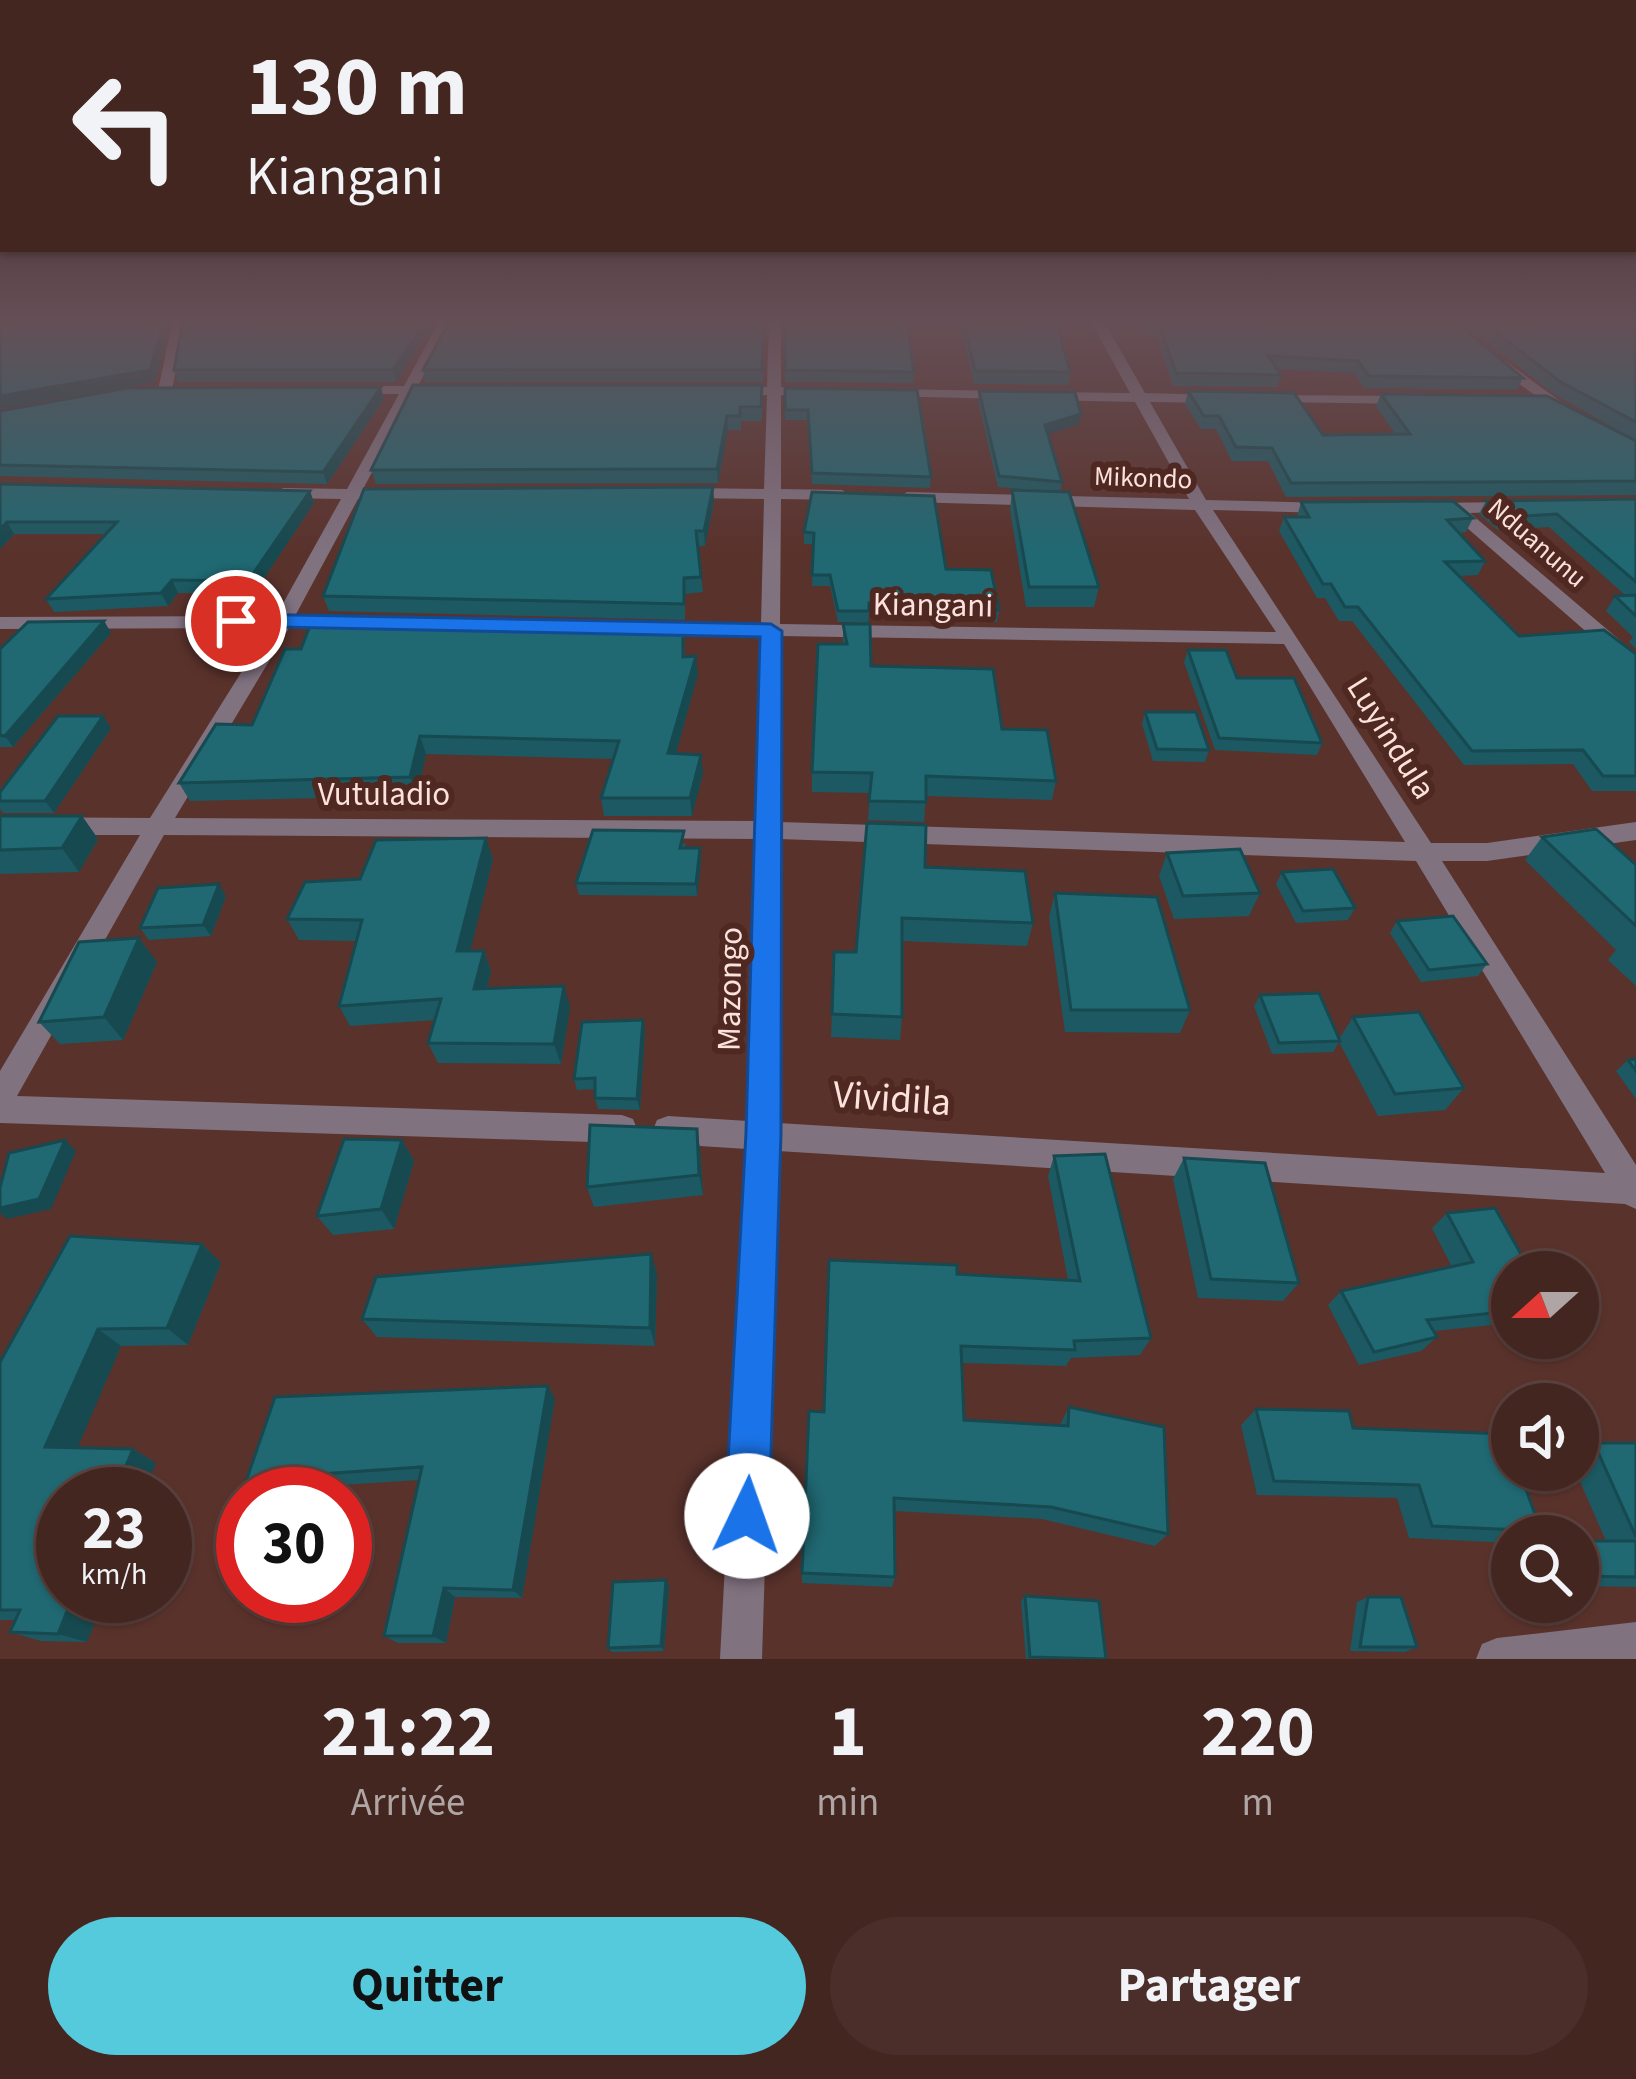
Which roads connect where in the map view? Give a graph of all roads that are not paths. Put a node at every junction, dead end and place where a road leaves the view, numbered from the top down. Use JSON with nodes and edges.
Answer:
{"nodes":[{"id":1,"x":401,"y":397,"type":"edge"},
{"id":2,"x":771,"y":397,"type":"edge"},
{"id":3,"x":1114,"y":397,"type":"edge"},
{"id":4,"x":1542,"y":397,"type":"edge"},
{"id":5,"x":1141,"y":398,"type":"junction"},
{"id":6,"x":1426,"y":400,"type":"edge"},
{"id":7,"x":1522,"y":400,"type":"edge"},
{"id":8,"x":1545,"y":400,"type":"junction"},
{"id":9,"x":1582,"y":419,"type":"edge"},
{"id":10,"x":261,"y":493,"type":"edge"},
{"id":11,"x":657,"y":493,"type":"edge"},
{"id":12,"x":775,"y":493,"type":"junction"},
{"id":13,"x":351,"y":494,"type":"junction"},
{"id":14,"x":422,"y":494,"type":"edge"},
{"id":15,"x":869,"y":496,"type":"edge"},
{"id":16,"x":893,"y":496,"type":"edge"},
{"id":17,"x":1523,"y":507,"type":"edge"},
{"id":18,"x":1202,"y":508,"type":"junction"},
{"id":19,"x":1340,"y":508,"type":"edge"},
{"id":20,"x":1410,"y":508,"type":"edge"},
{"id":21,"x":1456,"y":508,"type":"junction"},
{"id":22,"x":283,"y":621,"type":"junction"},
{"id":23,"x":352,"y":622,"type":"edge"},
{"id":24,"x":0,"y":623,"type":"edge"},
{"id":25,"x":632,"y":628,"type":"edge"},
{"id":26,"x":771,"y":631,"type":"junction"},
{"id":27,"x":1289,"y":638,"type":"junction"},
{"id":28,"x":1636,"y":664,"type":"edge"},
{"id":29,"x":0,"y":826,"type":"edge"},
{"id":30,"x":157,"y":826,"type":"junction"},
{"id":31,"x":768,"y":830,"type":"junction"},
{"id":32,"x":1636,"y":831,"type":"edge"},
{"id":33,"x":1424,"y":852,"type":"junction"},
{"id":34,"x":0,"y":1098,"type":"edge"},
{"id":35,"x":0,"y":1109,"type":"edge"},
{"id":36,"x":763,"y":1133,"type":"junction"},
{"id":37,"x":1635,"y":1191,"type":"edge"},
{"id":38,"x":1636,"y":1643,"type":"edge"},
{"id":39,"x":741,"y":1659,"type":"edge"},
{"id":40,"x":1497,"y":1659,"type":"edge"}],
"edges":[{"from":1,"to":13,"type":"street"},
{"from":2,"to":12,"type":"street","name":"Mazongo"},
{"from":3,"to":5,"type":"street"},
{"from":4,"to":8,"type":"street"},
{"from":5,"to":6,"type":"street"},
{"from":5,"to":18,"type":"street","name":"Luyindula"},
{"from":7,"to":8,"type":"street"},
{"from":8,"to":9,"type":"street"},
{"from":10,"to":13,"type":"street"},
{"from":11,"to":12,"type":"street"},
{"from":12,"to":15,"type":"street"},
{"from":12,"to":26,"type":"street","name":"Mazongo"},
{"from":13,"to":14,"type":"street"},
{"from":13,"to":22,"type":"street"},
{"from":16,"to":18,"type":"street","name":"Mikondo"},
{"from":17,"to":21,"type":"street"},
{"from":18,"to":19,"type":"street","name":"Mikondo"},
{"from":18,"to":27,"type":"street","name":"Luyindula"},
{"from":20,"to":21,"type":"street"},
{"from":21,"to":28,"type":"street","name":"Nduanunu"},
{"from":22,"to":23,"type":"street"},
{"from":22,"to":24,"type":"street"},
{"from":22,"to":30,"type":"street"},
{"from":25,"to":26,"type":"street","name":"Kiangani"},
{"from":26,"to":27,"type":"street","name":"Kiangani"},
{"from":26,"to":31,"type":"street","name":"Mazongo"},
{"from":27,"to":33,"type":"street","name":"Luyindula"},
{"from":29,"to":30,"type":"street","name":"Vutuladio"},
{"from":30,"to":31,"type":"street","name":"Vutuladio"},
{"from":30,"to":34,"type":"street"},
{"from":31,"to":33,"type":"street","name":"Vutuladio"},
{"from":31,"to":36,"type":"street","name":"Mazongo"},
{"from":32,"to":33,"type":"street","name":"Vutuladio"},
{"from":33,"to":37,"type":"street","name":"Luyindula"},
{"from":35,"to":36,"type":"street","name":"Vividila"},
{"from":36,"to":37,"type":"street","name":"Vividila"},
{"from":36,"to":39,"type":"street","name":"Mazongo"},
{"from":38,"to":40,"type":"street"}]}
